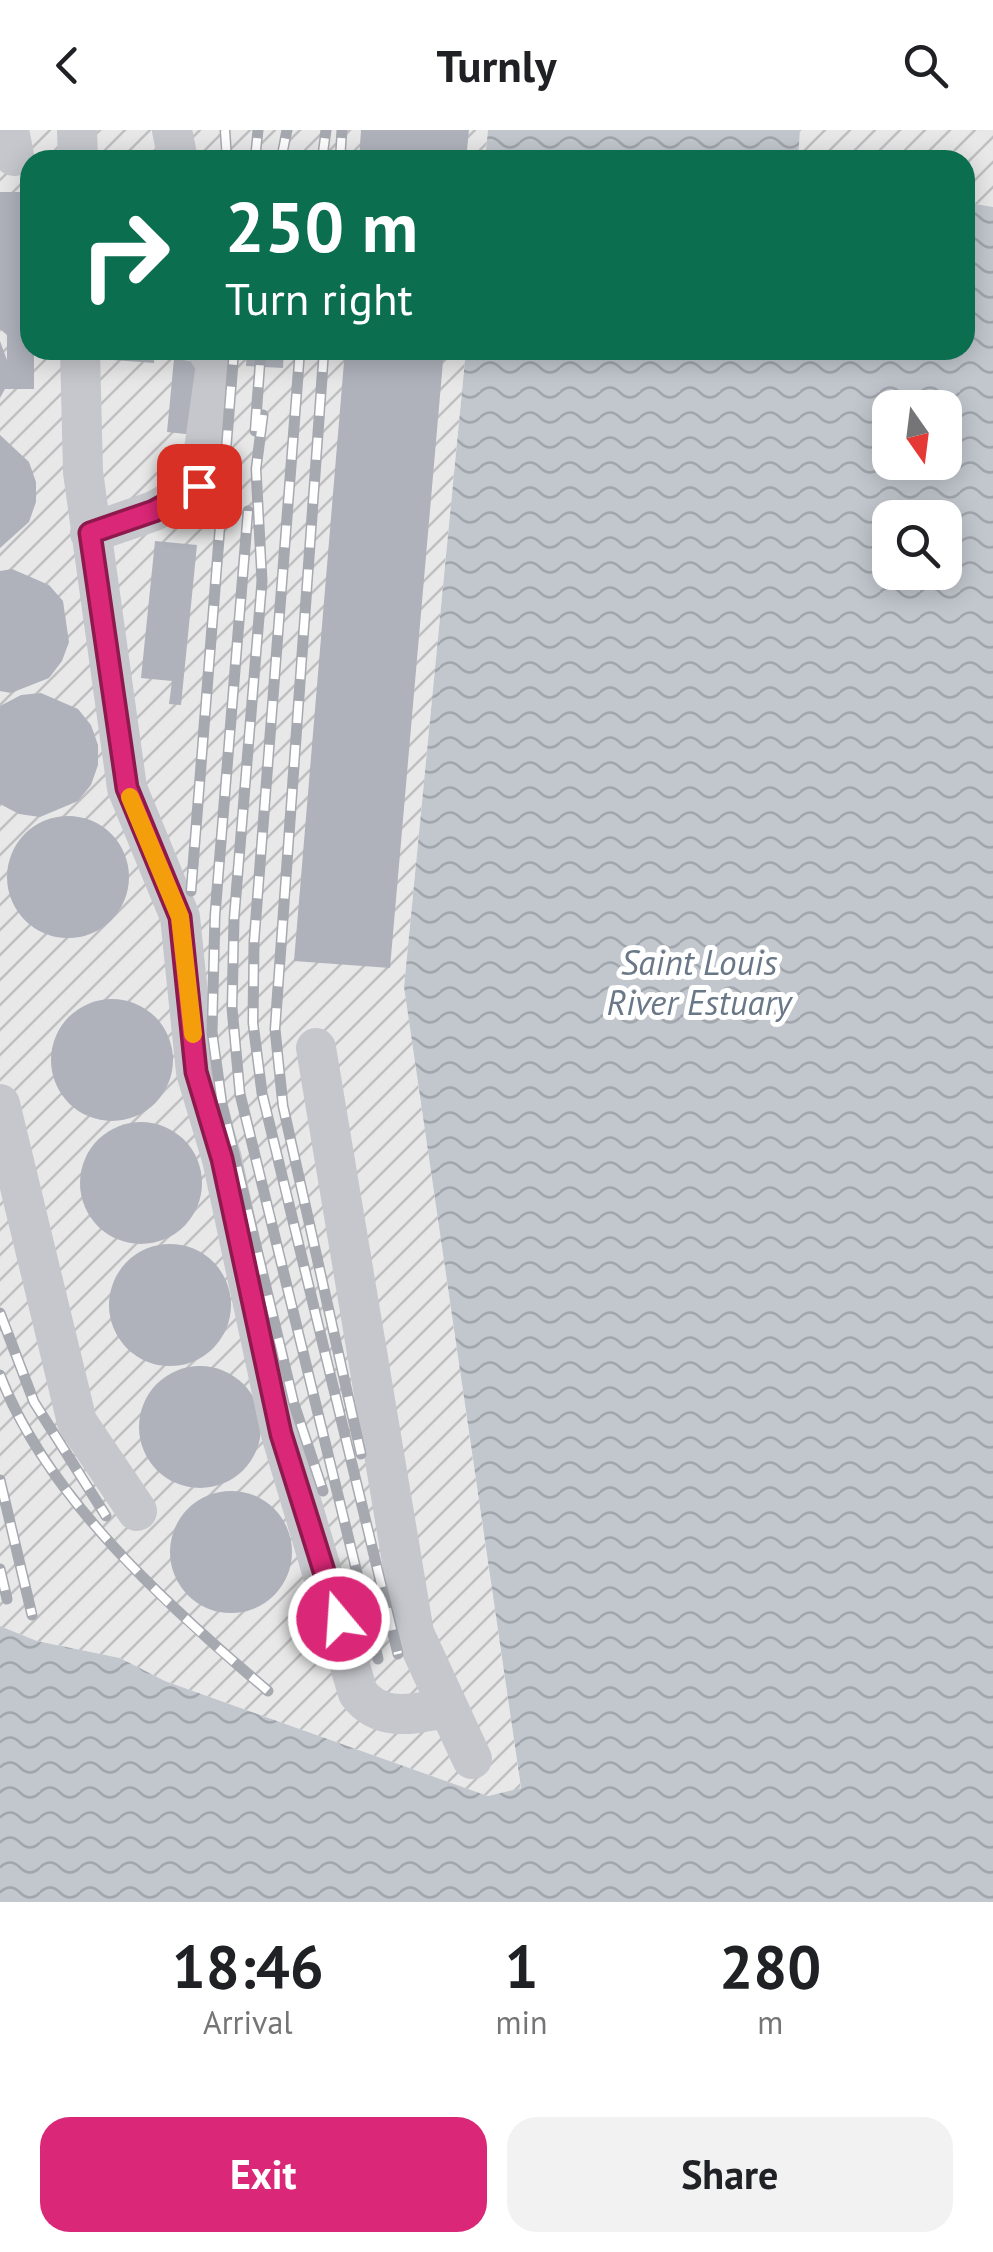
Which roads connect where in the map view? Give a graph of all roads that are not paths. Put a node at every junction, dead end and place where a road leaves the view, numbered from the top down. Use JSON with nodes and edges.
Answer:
{"nodes":[{"id":1,"x":80,"y":360,"type":"edge"},
{"id":2,"x":213,"y":360,"type":"edge"},
{"id":3,"x":90,"y":533,"type":"junction"},
{"id":4,"x":316,"y":1048,"type":"dead end"},
{"id":5,"x":0,"y":1104,"type":"edge"},
{"id":6,"x":137,"y":1511,"type":"dead end"},
{"id":7,"x":446,"y":1708,"type":"junction"},
{"id":8,"x":472,"y":1759,"type":"dead end"}],
"edges":[{"from":1,"to":3,"type":"lane"},
{"from":2,"to":3,"type":"lane"},
{"from":3,"to":7,"type":"lane"},
{"from":4,"to":7,"type":"lane"},
{"from":5,"to":6,"type":"lane"},
{"from":7,"to":8,"type":"lane"}]}
